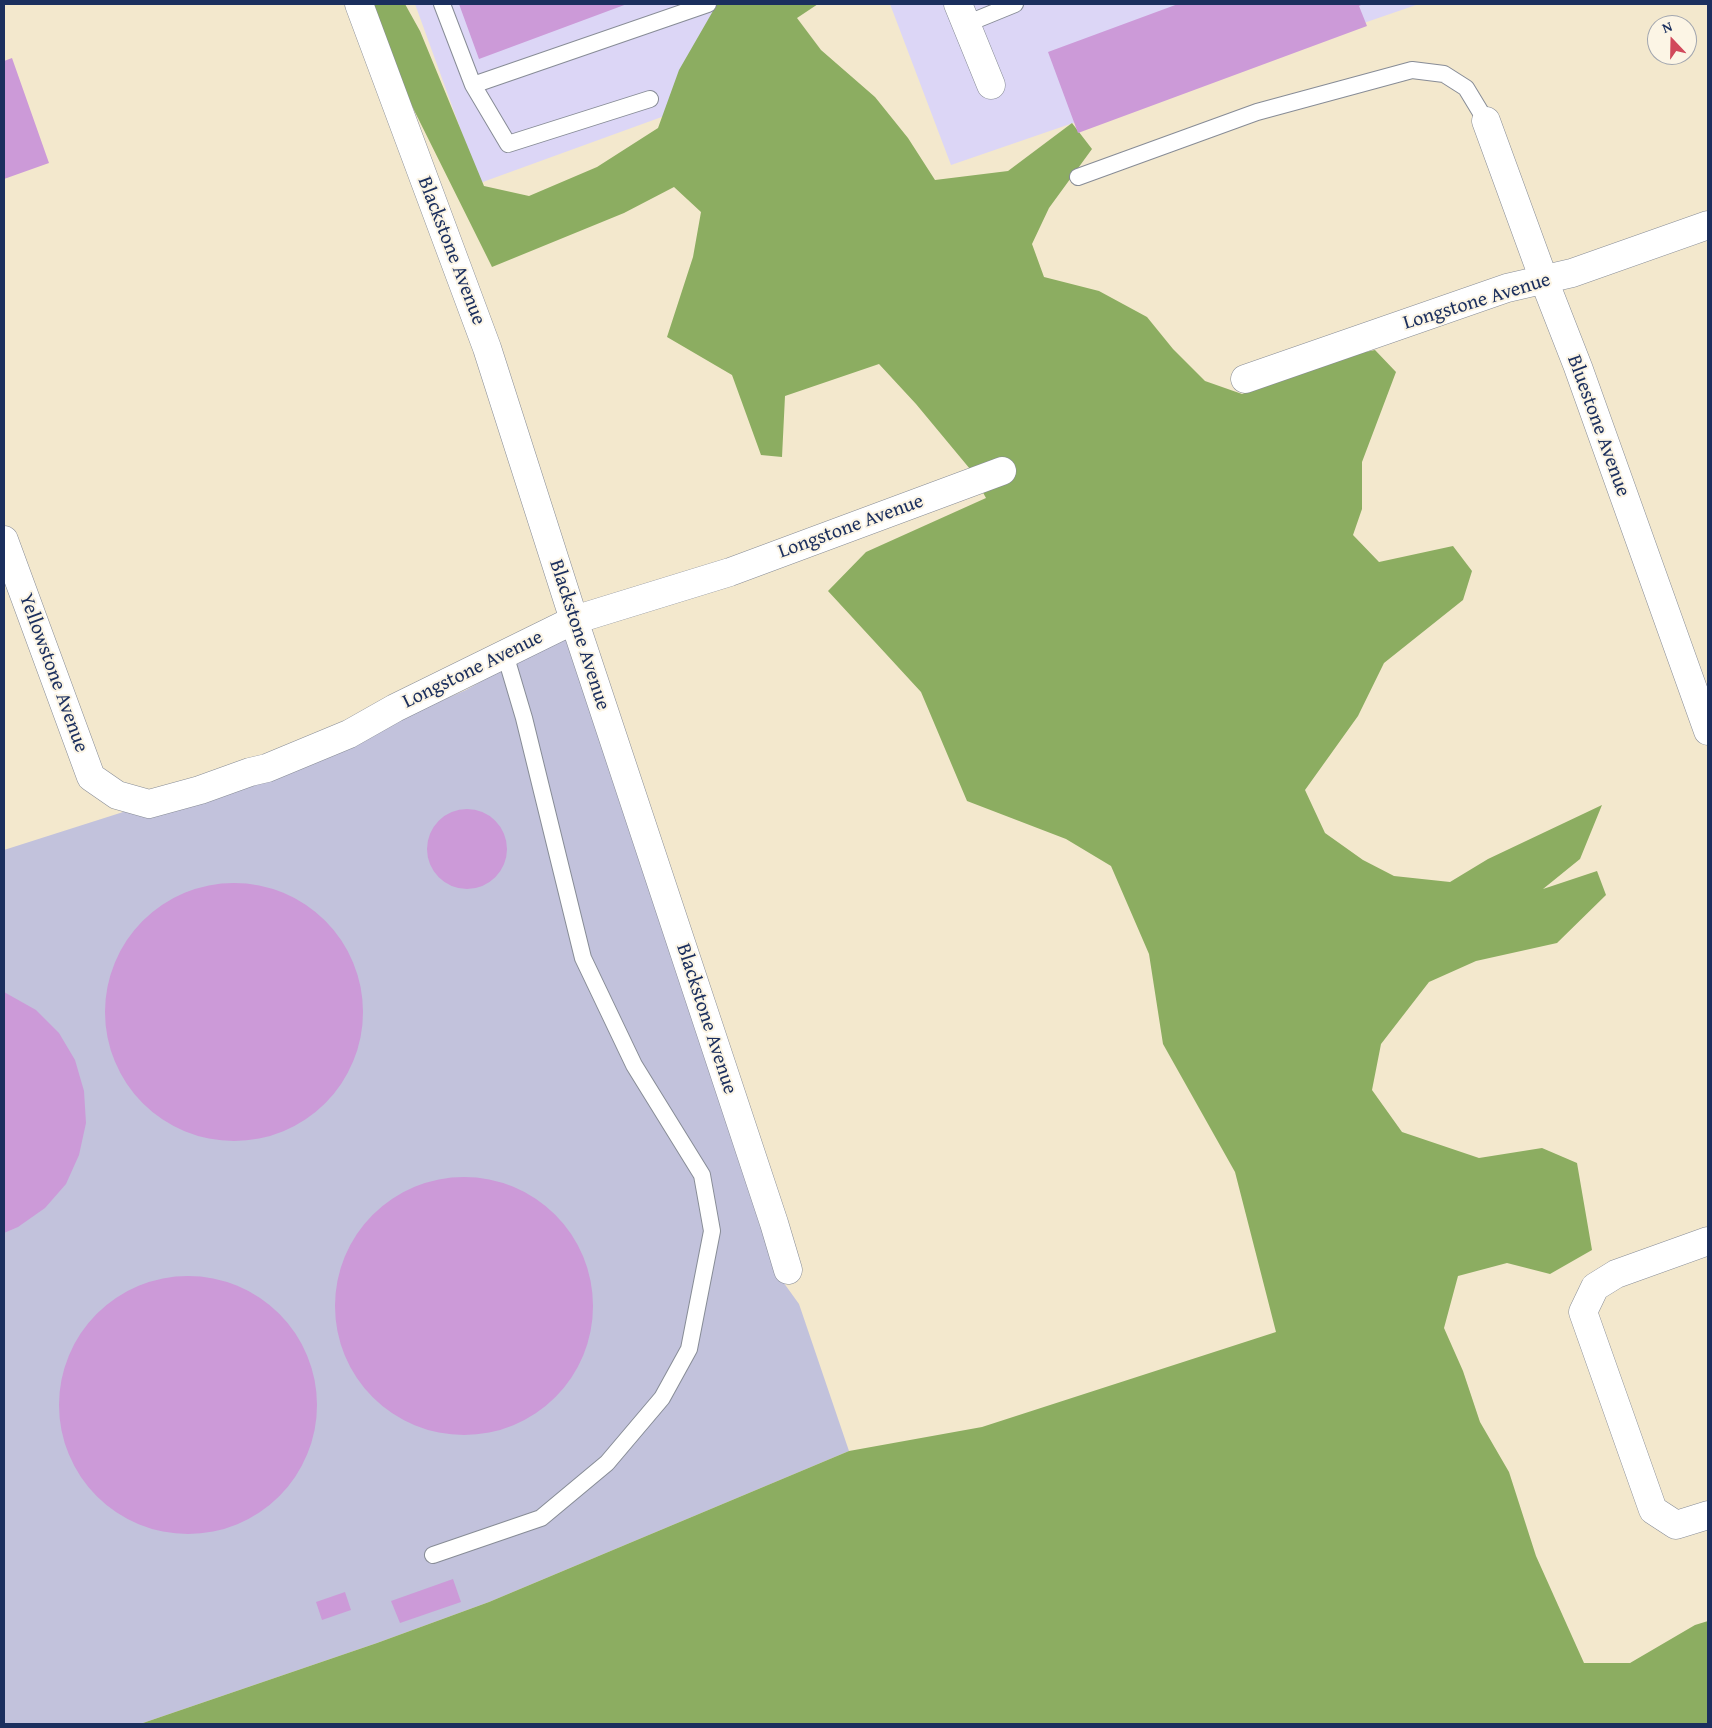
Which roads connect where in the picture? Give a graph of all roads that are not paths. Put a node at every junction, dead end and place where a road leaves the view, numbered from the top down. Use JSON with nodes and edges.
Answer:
{"nodes":[{"id":1,"x":359,"y":4,"type":"edge"},
{"id":2,"x":442,"y":4,"type":"edge"},
{"id":3,"x":708,"y":4,"type":"edge"},
{"id":4,"x":1015,"y":4,"type":"edge"},
{"id":5,"x":962,"y":14,"type":"edge"},
{"id":6,"x":473,"y":85,"type":"junction"},
{"id":7,"x":992,"y":85,"type":"dead end"},
{"id":8,"x":650,"y":99,"type":"dead end"},
{"id":9,"x":1486,"y":121,"type":"joint"},
{"id":10,"x":1078,"y":177,"type":"dead end"},
{"id":11,"x":1708,"y":225,"type":"edge"},
{"id":12,"x":1544,"y":280,"type":"junction"},
{"id":13,"x":1245,"y":379,"type":"dead end"},
{"id":14,"x":1002,"y":471,"type":"dead end"},
{"id":15,"x":4,"y":540,"type":"edge"},
{"id":16,"x":574,"y":620,"type":"junction"},
{"id":17,"x":505,"y":654,"type":"junction"},
{"id":18,"x":1708,"y":730,"type":"edge"},
{"id":19,"x":117,"y":795,"type":"joint"},
{"id":20,"x":1708,"y":1242,"type":"edge"},
{"id":21,"x":788,"y":1270,"type":"dead end"},
{"id":22,"x":1708,"y":1515,"type":"edge"},
{"id":23,"x":433,"y":1555,"type":"dead end"}],
"edges":[{"from":1,"to":16,"type":"street","name":"Blackstone Avenue"},
{"from":2,"to":6,"type":"lane"},
{"from":3,"to":6,"type":"lane"},
{"from":4,"to":5,"type":"lane"},
{"from":5,"to":7,"type":"street"},
{"from":6,"to":8,"type":"lane"},
{"from":9,"to":10,"type":"lane"},
{"from":9,"to":12,"type":"street","name":"Bluestone Avenue"},
{"from":11,"to":12,"type":"street","name":"Longstone Avenue"},
{"from":12,"to":13,"type":"street","name":"Longstone Avenue"},
{"from":12,"to":18,"type":"street","name":"Bluestone Avenue"},
{"from":14,"to":16,"type":"street","name":"Longstone Avenue"},
{"from":15,"to":19,"type":"street","name":"Yellowstone Avenue"},
{"from":16,"to":17,"type":"street","name":"Longstone Avenue"},
{"from":16,"to":21,"type":"street","name":"Blackstone Avenue"},
{"from":17,"to":19,"type":"street","name":"Longstone Avenue"},
{"from":17,"to":23,"type":"lane"},
{"from":20,"to":22,"type":"street"}]}
